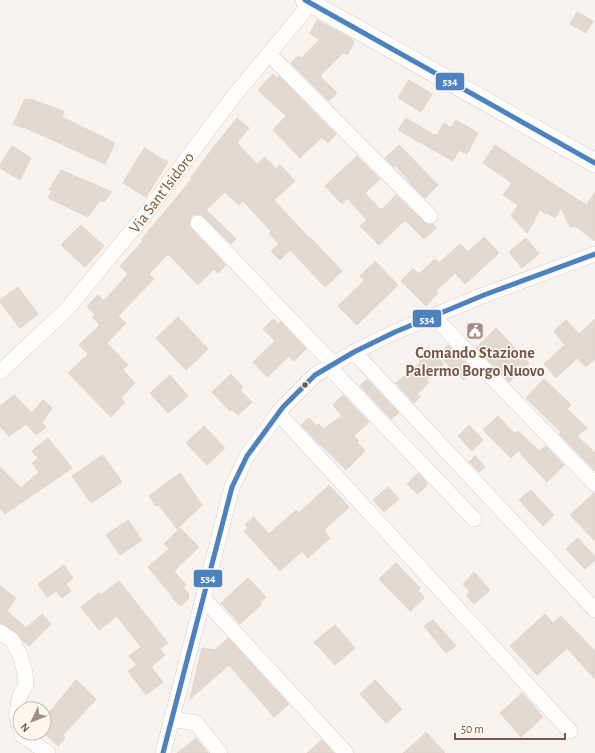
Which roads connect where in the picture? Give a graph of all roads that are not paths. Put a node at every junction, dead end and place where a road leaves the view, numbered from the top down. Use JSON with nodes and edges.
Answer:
{"nodes":[{"id":1,"x":308,"y":2,"type":"edge"},
{"id":2,"x":269,"y":54,"type":"junction"},
{"id":3,"x":595,"y":163,"type":"edge"},
{"id":4,"x":430,"y":216,"type":"dead end"},
{"id":5,"x":198,"y":223,"type":"dead end"},
{"id":6,"x":595,"y":254,"type":"edge"},
{"id":7,"x":433,"y":316,"type":"junction"},
{"id":8,"x":354,"y":352,"type":"junction"},
{"id":9,"x":331,"y":366,"type":"junction"},
{"id":10,"x":0,"y":372,"type":"edge"},
{"id":11,"x":278,"y":413,"type":"junction"},
{"id":12,"x":595,"y":484,"type":"edge"},
{"id":13,"x":474,"y":520,"type":"dead end"},
{"id":14,"x":203,"y":598,"type":"junction"},
{"id":15,"x":595,"y":610,"type":"edge"},
{"id":16,"x":0,"y":632,"type":"edge"},
{"id":17,"x":18,"y":701,"type":"edge"},
{"id":18,"x":172,"y":719,"type":"junction"},
{"id":19,"x":570,"y":731,"type":"dead end"},
{"id":20,"x":31,"y":741,"type":"edge"},
{"id":21,"x":48,"y":753,"type":"edge"},
{"id":22,"x":163,"y":753,"type":"edge"},
{"id":23,"x":220,"y":753,"type":"edge"},
{"id":24,"x":346,"y":753,"type":"edge"}],
"edges":[{"from":1,"to":2,"type":"street","name":"Via Sant'Isidoro"},
{"from":1,"to":3,"type":"street"},
{"from":2,"to":4,"type":"street"},
{"from":2,"to":10,"type":"street","name":"Via Sant'Isidoro"},
{"from":5,"to":9,"type":"street"},
{"from":6,"to":7,"type":"street"},
{"from":7,"to":8,"type":"street"},
{"from":7,"to":12,"type":"street"},
{"from":8,"to":9,"type":"street"},
{"from":8,"to":15,"type":"street"},
{"from":9,"to":11,"type":"street"},
{"from":9,"to":13,"type":"street"},
{"from":11,"to":14,"type":"street"},
{"from":11,"to":19,"type":"street"},
{"from":14,"to":18,"type":"street"},
{"from":14,"to":24,"type":"street"},
{"from":16,"to":17,"type":"street"},
{"from":18,"to":22,"type":"street"},
{"from":18,"to":23,"type":"street"},
{"from":20,"to":21,"type":"street"}]}
